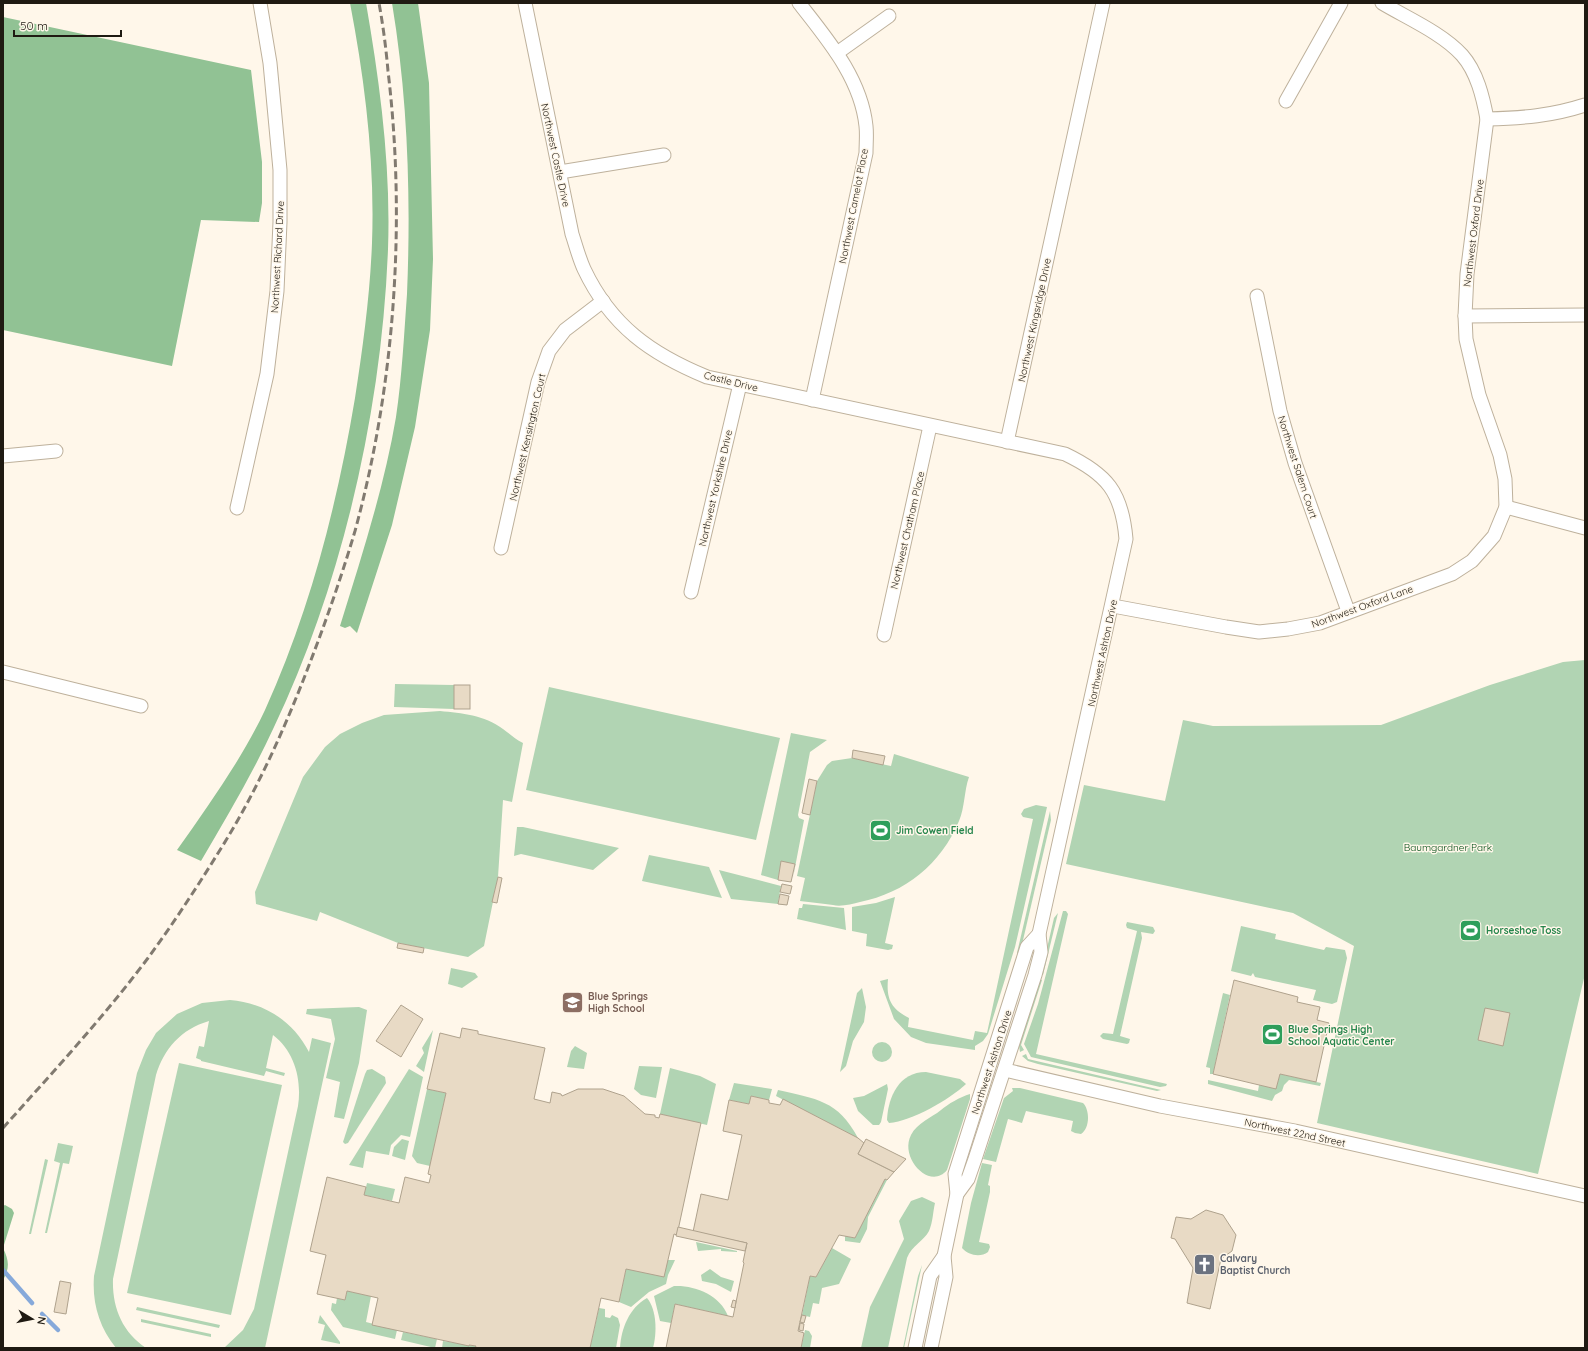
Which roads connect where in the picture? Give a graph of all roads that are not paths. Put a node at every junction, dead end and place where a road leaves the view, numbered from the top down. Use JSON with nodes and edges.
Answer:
{"nodes":[{"id":1,"x":260,"y":3,"type":"edge"},
{"id":2,"x":525,"y":3,"type":"edge"},
{"id":3,"x":799,"y":3,"type":"edge"},
{"id":4,"x":1103,"y":3,"type":"edge"},
{"id":5,"x":1341,"y":3,"type":"edge"},
{"id":6,"x":1382,"y":3,"type":"edge"},
{"id":7,"x":889,"y":16,"type":"dead end"},
{"id":8,"x":837,"y":53,"type":"junction"},
{"id":9,"x":1286,"y":101,"type":"dead end"},
{"id":10,"x":1585,"y":105,"type":"edge"},
{"id":11,"x":1487,"y":119,"type":"junction"},
{"id":12,"x":664,"y":155,"type":"dead end"},
{"id":13,"x":560,"y":172,"type":"junction"},
{"id":14,"x":1257,"y":296,"type":"dead end"},
{"id":15,"x":603,"y":301,"type":"junction"},
{"id":16,"x":1585,"y":315,"type":"edge"},
{"id":17,"x":1465,"y":316,"type":"junction"},
{"id":18,"x":740,"y":384,"type":"junction"},
{"id":19,"x":812,"y":400,"type":"junction"},
{"id":20,"x":930,"y":426,"type":"junction"},
{"id":21,"x":1007,"y":442,"type":"junction"},
{"id":22,"x":56,"y":451,"type":"dead end"},
{"id":23,"x":3,"y":456,"type":"edge"},
{"id":24,"x":1506,"y":507,"type":"junction"},
{"id":25,"x":237,"y":508,"type":"dead end"},
{"id":26,"x":1585,"y":528,"type":"edge"},
{"id":27,"x":502,"y":548,"type":"dead end"},
{"id":28,"x":691,"y":592,"type":"dead end"},
{"id":29,"x":1113,"y":606,"type":"junction"},
{"id":30,"x":1348,"y":611,"type":"junction"},
{"id":31,"x":884,"y":635,"type":"dead end"},
{"id":32,"x":3,"y":672,"type":"edge"},
{"id":33,"x":142,"y":706,"type":"dead end"},
{"id":34,"x":1039,"y":934,"type":"junction"},
{"id":35,"x":1005,"y":1070,"type":"junction"},
{"id":36,"x":957,"y":1194,"type":"junction"},
{"id":37,"x":1585,"y":1196,"type":"edge"},
{"id":38,"x":944,"y":1256,"type":"junction"},
{"id":39,"x":915,"y":1348,"type":"edge"},
{"id":40,"x":931,"y":1348,"type":"edge"}],
"edges":[{"from":1,"to":25,"type":"street","name":"Northwest Richard Drive"},
{"from":2,"to":13,"type":"street","name":"Northwest Castle Drive"},
{"from":3,"to":8,"type":"street","name":"Northwest Camelot Place"},
{"from":4,"to":21,"type":"street","name":"Northwest Kingsridge Drive"},
{"from":5,"to":9,"type":"street"},
{"from":6,"to":11,"type":"street","name":"Northwest Oxford Drive"},
{"from":7,"to":8,"type":"street"},
{"from":8,"to":19,"type":"street","name":"Northwest Camelot Place"},
{"from":10,"to":11,"type":"street"},
{"from":11,"to":17,"type":"street","name":"Northwest Oxford Drive"},
{"from":12,"to":13,"type":"street"},
{"from":13,"to":15,"type":"street","name":"Northwest Castle Drive"},
{"from":14,"to":30,"type":"street","name":"Northwest Salem Court"},
{"from":15,"to":18,"type":"street","name":"Castle Drive"},
{"from":15,"to":27,"type":"street","name":"Northwest Kensington Court"},
{"from":16,"to":17,"type":"street"},
{"from":17,"to":24,"type":"street","name":"Northwest Oxford Drive"},
{"from":18,"to":19,"type":"street","name":"Castle Drive"},
{"from":18,"to":28,"type":"street","name":"Northwest Yorkshire Drive"},
{"from":19,"to":20,"type":"street"},
{"from":20,"to":21,"type":"street"},
{"from":20,"to":31,"type":"street","name":"Northwest Chatham Place"},
{"from":21,"to":29,"type":"street","name":"Northwest Ashton Drive"},
{"from":22,"to":23,"type":"street"},
{"from":24,"to":26,"type":"street"},
{"from":24,"to":30,"type":"street","name":"Northwest Oxford Lane"},
{"from":29,"to":30,"type":"street","name":"Northwest Oxford Lane"},
{"from":29,"to":34,"type":"street","name":"Northwest Ashton Drive"},
{"from":32,"to":33,"type":"street"},
{"from":34,"to":35,"type":"street","name":"Northwest Ashton Drive"},
{"from":34,"to":36,"type":"street","name":"Northwest Ashton Drive"},
{"from":35,"to":36,"type":"street","name":"Northwest Ashton Drive"},
{"from":35,"to":37,"type":"street","name":"Northwest 22nd Street"},
{"from":36,"to":38,"type":"street","name":"Northwest Ashton Drive"},
{"from":38,"to":39,"type":"street","name":"Northwest Ashton Drive"},
{"from":38,"to":40,"type":"street","name":"Northwest Ashton Drive"}]}
